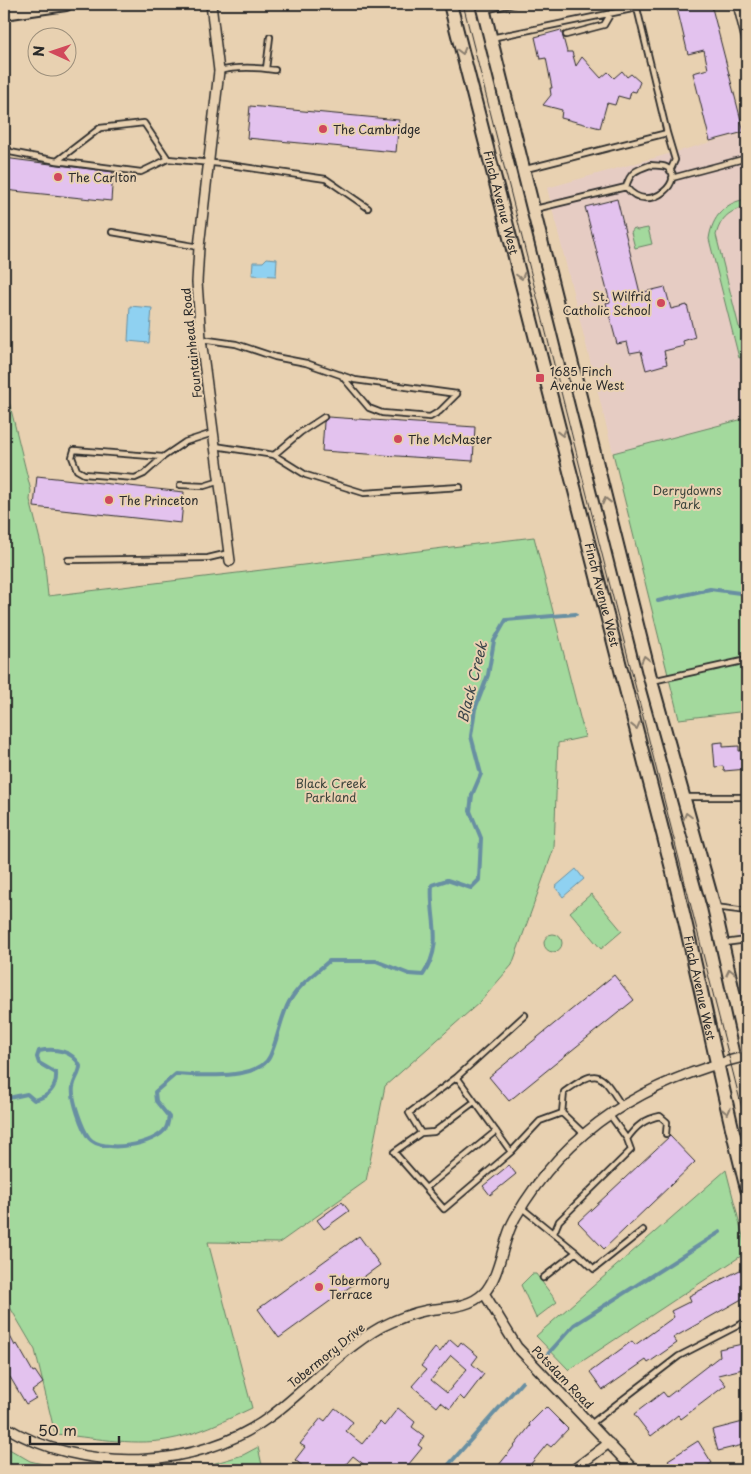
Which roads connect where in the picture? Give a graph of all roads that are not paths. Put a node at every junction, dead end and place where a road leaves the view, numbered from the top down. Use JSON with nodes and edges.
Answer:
{"nodes":[{"id":1,"x":66,"y":4,"type":"edge"},
{"id":2,"x":211,"y":4,"type":"edge"},
{"id":3,"x":450,"y":4,"type":"edge"},
{"id":4,"x":513,"y":4,"type":"edge"},
{"id":5,"x":738,"y":4,"type":"edge"},
{"id":6,"x":482,"y":7,"type":"edge"},
{"id":7,"x":4,"y":13,"type":"edge"},
{"id":8,"x":611,"y":13,"type":"junction"},
{"id":9,"x":566,"y":35,"type":"dead end"},
{"id":10,"x":270,"y":37,"type":"dead end"},
{"id":11,"x":490,"y":38,"type":"junction"},
{"id":12,"x":747,"y":40,"type":"edge"},
{"id":13,"x":266,"y":69,"type":"junction"},
{"id":14,"x":275,"y":70,"type":"dead end"},
{"id":15,"x":219,"y":71,"type":"junction"},
{"id":16,"x":667,"y":134,"type":"junction"},
{"id":17,"x":4,"y":144,"type":"edge"},
{"id":18,"x":747,"y":158,"type":"edge"},
{"id":19,"x":168,"y":159,"type":"junction"},
{"id":20,"x":57,"y":161,"type":"junction"},
{"id":21,"x":209,"y":164,"type":"junction"},
{"id":22,"x":522,"y":170,"type":"junction"},
{"id":23,"x":670,"y":171,"type":"junction"},
{"id":24,"x":672,"y":178,"type":"junction"},
{"id":25,"x":626,"y":187,"type":"junction"},
{"id":26,"x":368,"y":208,"type":"dead end"},
{"id":27,"x":532,"y":209,"type":"junction"},
{"id":28,"x":112,"y":232,"type":"dead end"},
{"id":29,"x":199,"y":247,"type":"junction"},
{"id":30,"x":201,"y":339,"type":"junction"},
{"id":31,"x":341,"y":375,"type":"junction"},
{"id":32,"x":324,"y":417,"type":"dead end"},
{"id":33,"x":213,"y":432,"type":"junction"},
{"id":34,"x":215,"y":446,"type":"junction"},
{"id":35,"x":274,"y":455,"type":"junction"},
{"id":36,"x":163,"y":457,"type":"junction"},
{"id":37,"x":220,"y":481,"type":"junction"},
{"id":38,"x":180,"y":485,"type":"dead end"},
{"id":39,"x":460,"y":487,"type":"dead end"},
{"id":40,"x":230,"y":557,"type":"joint"},
{"id":41,"x":68,"y":560,"type":"dead end"},
{"id":42,"x":747,"y":660,"type":"edge"},
{"id":43,"x":651,"y":681,"type":"junction"},
{"id":44,"x":682,"y":797,"type":"junction"},
{"id":45,"x":747,"y":797,"type":"edge"},
{"id":46,"x":714,"y":907,"type":"junction"},
{"id":47,"x":747,"y":910,"type":"edge"},
{"id":48,"x":747,"y":940,"type":"edge"},
{"id":49,"x":723,"y":943,"type":"junction"},
{"id":50,"x":525,"y":1015,"type":"dead end"},
{"id":51,"x":747,"y":1055,"type":"edge"},
{"id":52,"x":716,"y":1064,"type":"junction"},
{"id":53,"x":457,"y":1077,"type":"junction"},
{"id":54,"x":474,"y":1102,"type":"junction"},
{"id":55,"x":622,"y":1106,"type":"junction"},
{"id":56,"x":562,"y":1113,"type":"junction"},
{"id":57,"x":608,"y":1114,"type":"junction"},
{"id":58,"x":496,"y":1131,"type":"junction"},
{"id":59,"x":422,"y":1133,"type":"junction"},
{"id":60,"x":584,"y":1134,"type":"junction"},
{"id":61,"x":666,"y":1134,"type":"dead end"},
{"id":62,"x":627,"y":1139,"type":"junction"},
{"id":63,"x":511,"y":1152,"type":"junction"},
{"id":64,"x":426,"y":1188,"type":"junction"},
{"id":65,"x":747,"y":1189,"type":"edge"},
{"id":66,"x":521,"y":1207,"type":"junction"},
{"id":67,"x":643,"y":1230,"type":"dead end"},
{"id":68,"x":554,"y":1233,"type":"junction"},
{"id":69,"x":576,"y":1252,"type":"junction"},
{"id":70,"x":543,"y":1278,"type":"dead end"},
{"id":71,"x":484,"y":1293,"type":"junction"},
{"id":72,"x":747,"y":1321,"type":"edge"},
{"id":73,"x":592,"y":1423,"type":"junction"},
{"id":74,"x":4,"y":1426,"type":"edge"},
{"id":75,"x":609,"y":1443,"type":"junction"},
{"id":76,"x":573,"y":1470,"type":"edge"},
{"id":77,"x":634,"y":1470,"type":"edge"}],
"edges":[{"from":1,"to":7,"type":"main road"},
{"from":2,"to":15,"type":"street","name":"Fountainhead Road"},
{"from":3,"to":52,"type":"main road","name":"Finch Avenue West","one_way":true},
{"from":4,"to":6,"type":"lane"},
{"from":5,"to":12,"type":"street"},
{"from":6,"to":11,"type":"main road"},
{"from":8,"to":9,"type":"lane"},
{"from":8,"to":11,"type":"lane"},
{"from":8,"to":16,"type":"lane"},
{"from":10,"to":13,"type":"lane"},
{"from":11,"to":22,"type":"main road"},
{"from":13,"to":14,"type":"lane"},
{"from":13,"to":15,"type":"lane"},
{"from":15,"to":21,"type":"street","name":"Fountainhead Road"},
{"from":16,"to":22,"type":"lane"},
{"from":16,"to":23,"type":"lane"},
{"from":17,"to":20,"type":"lane"},
{"from":18,"to":24,"type":"lane"},
{"from":19,"to":20,"type":"lane"},
{"from":19,"to":20,"type":"lane"},
{"from":19,"to":21,"type":"lane"},
{"from":21,"to":26,"type":"lane"},
{"from":21,"to":29,"type":"street","name":"Fountainhead Road"},
{"from":22,"to":27,"type":"main road"},
{"from":23,"to":24,"type":"lane"},
{"from":23,"to":25,"type":"lane"},
{"from":24,"to":25,"type":"lane"},
{"from":25,"to":27,"type":"lane"},
{"from":43,"to":27,"type":"main road","one_way":true},
{"from":28,"to":29,"type":"lane"},
{"from":29,"to":30,"type":"street","name":"Fountainhead Road"},
{"from":30,"to":31,"type":"lane"},
{"from":30,"to":33,"type":"street","name":"Fountainhead Road"},
{"from":31,"to":31,"type":"lane"},
{"from":32,"to":35,"type":"lane"},
{"from":33,"to":34,"type":"street","name":"Fountainhead Road"},
{"from":33,"to":36,"type":"lane"},
{"from":34,"to":35,"type":"lane"},
{"from":34,"to":37,"type":"street","name":"Fountainhead Road"},
{"from":35,"to":39,"type":"lane"},
{"from":36,"to":36,"type":"lane"},
{"from":37,"to":38,"type":"lane"},
{"from":37,"to":40,"type":"street","name":"Fountainhead Road"},
{"from":40,"to":41,"type":"lane"},
{"from":42,"to":43,"type":"lane"},
{"from":43,"to":44,"type":"main road"},
{"from":44,"to":45,"type":"lane"},
{"from":46,"to":44,"type":"main road","one_way":true},
{"from":46,"to":47,"type":"lane"},
{"from":46,"to":49,"type":"main road"},
{"from":48,"to":49,"type":"lane"},
{"from":51,"to":49,"type":"main road","one_way":true},
{"from":50,"to":53,"type":"lane"},
{"from":51,"to":52,"type":"street"},
{"from":52,"to":55,"type":"street"},
{"from":52,"to":65,"type":"main road","name":"Finch Avenue West","one_way":true},
{"from":53,"to":54,"type":"lane"},
{"from":53,"to":59,"type":"lane"},
{"from":54,"to":58,"type":"lane"},
{"from":54,"to":59,"type":"lane"},
{"from":55,"to":56,"type":"lane"},
{"from":55,"to":57,"type":"street"},
{"from":56,"to":60,"type":"lane"},
{"from":56,"to":63,"type":"lane"},
{"from":57,"to":60,"type":"street"},
{"from":57,"to":62,"type":"lane"},
{"from":58,"to":63,"type":"lane"},
{"from":58,"to":64,"type":"lane"},
{"from":59,"to":64,"type":"lane"},
{"from":60,"to":66,"type":"street"},
{"from":61,"to":62,"type":"lane"},
{"from":62,"to":68,"type":"lane"},
{"from":63,"to":64,"type":"lane"},
{"from":66,"to":68,"type":"lane"},
{"from":66,"to":71,"type":"street"},
{"from":67,"to":69,"type":"lane"},
{"from":68,"to":69,"type":"lane"},
{"from":69,"to":70,"type":"lane"},
{"from":71,"to":73,"type":"street","name":"Potsdam Road"},
{"from":71,"to":74,"type":"street","name":"Tobermory Drive"},
{"from":72,"to":73,"type":"lane"},
{"from":73,"to":75,"type":"street","name":"Potsdam Road"},
{"from":75,"to":76,"type":"street"},
{"from":75,"to":77,"type":"street","name":"Potsdam Road"}]}
